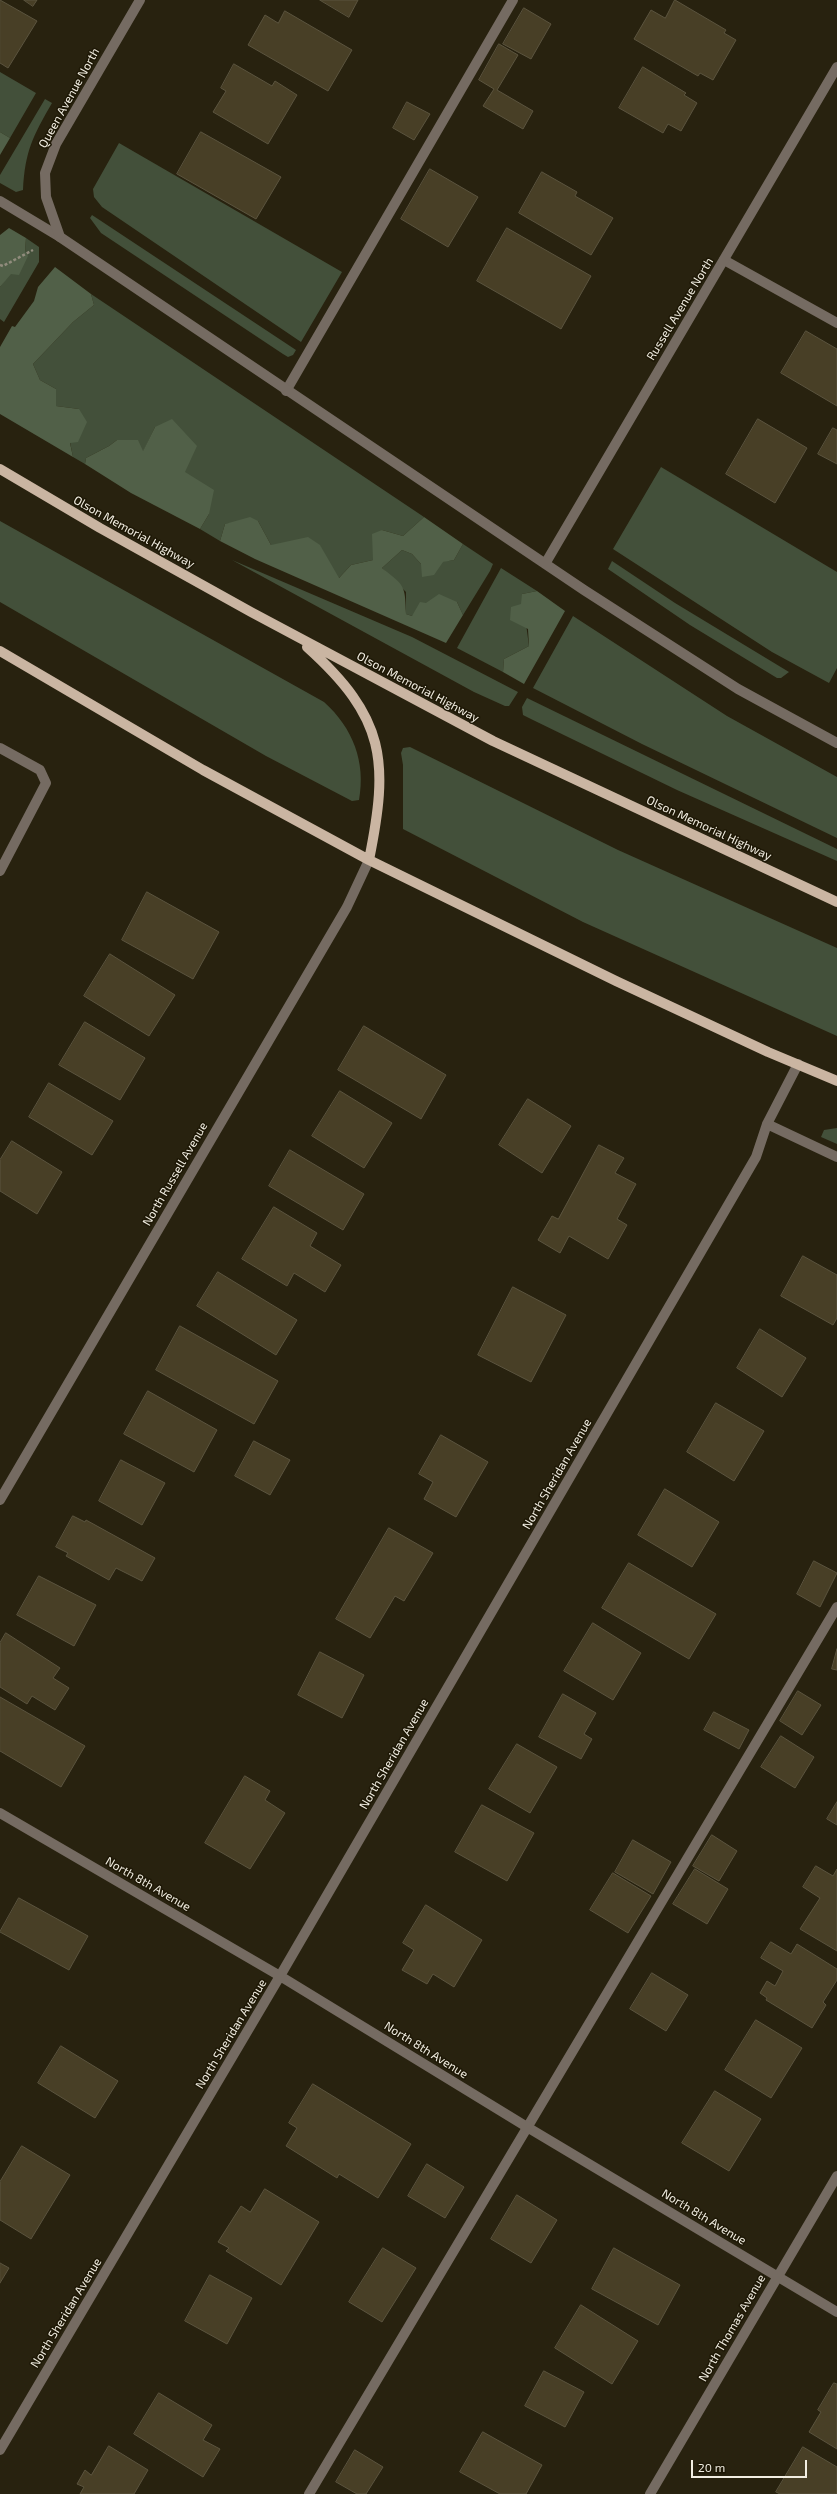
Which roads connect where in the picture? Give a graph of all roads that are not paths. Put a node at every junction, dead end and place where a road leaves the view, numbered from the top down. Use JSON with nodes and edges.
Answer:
{"nodes":[{"id":1,"x":140,"y":0,"type":"edge"},
{"id":2,"x":513,"y":0,"type":"edge"},
{"id":3,"x":837,"y":67,"type":"edge"},
{"id":4,"x":0,"y":201,"type":"edge"},
{"id":5,"x":60,"y":237,"type":"junction"},
{"id":6,"x":724,"y":260,"type":"junction"},
{"id":7,"x":837,"y":322,"type":"edge"},
{"id":8,"x":286,"y":391,"type":"junction"},
{"id":9,"x":0,"y":469,"type":"edge"},
{"id":10,"x":545,"y":564,"type":"junction"},
{"id":11,"x":295,"y":636,"type":"junction"},
{"id":12,"x":0,"y":651,"type":"edge"},
{"id":13,"x":837,"y":743,"type":"edge"},
{"id":14,"x":0,"y":748,"type":"edge"},
{"id":15,"x":369,"y":860,"type":"junction"},
{"id":16,"x":0,"y":871,"type":"edge"},
{"id":17,"x":837,"y":902,"type":"edge"},
{"id":18,"x":798,"y":1064,"type":"junction"},
{"id":19,"x":837,"y":1081,"type":"edge"},
{"id":20,"x":767,"y":1124,"type":"junction"},
{"id":21,"x":837,"y":1157,"type":"edge"},
{"id":22,"x":0,"y":1500,"type":"edge"},
{"id":23,"x":837,"y":1607,"type":"edge"},
{"id":24,"x":0,"y":1813,"type":"edge"},
{"id":25,"x":280,"y":1976,"type":"junction"},
{"id":26,"x":527,"y":2127,"type":"junction"},
{"id":27,"x":837,"y":2176,"type":"edge"},
{"id":28,"x":777,"y":2278,"type":"junction"},
{"id":29,"x":837,"y":2312,"type":"edge"},
{"id":30,"x":0,"y":2450,"type":"edge"},
{"id":31,"x":309,"y":2494,"type":"edge"},
{"id":32,"x":650,"y":2494,"type":"edge"}],
"edges":[{"from":1,"to":5,"type":"street","name":"Queen Avenue North"},
{"from":2,"to":8,"type":"street"},
{"from":3,"to":6,"type":"street","name":"Russell Avenue North"},
{"from":4,"to":5,"type":"street"},
{"from":5,"to":8,"type":"street"},
{"from":6,"to":7,"type":"street"},
{"from":6,"to":10,"type":"street","name":"Russell Avenue North"},
{"from":8,"to":10,"type":"street"},
{"from":9,"to":11,"type":"main road","name":"Olson Memorial Highway"},
{"from":10,"to":13,"type":"street"},
{"from":11,"to":15,"type":"main road"},
{"from":11,"to":17,"type":"main road","name":"Olson Memorial Highway"},
{"from":12,"to":15,"type":"main road"},
{"from":14,"to":16,"type":"street"},
{"from":15,"to":18,"type":"main road"},
{"from":15,"to":22,"type":"street","name":"North Russell Avenue"},
{"from":18,"to":19,"type":"main road"},
{"from":18,"to":20,"type":"street","name":"North Sheridan Avenue"},
{"from":20,"to":21,"type":"street"},
{"from":20,"to":25,"type":"street","name":"North Sheridan Avenue"},
{"from":23,"to":26,"type":"street"},
{"from":24,"to":25,"type":"street","name":"North 8th Avenue"},
{"from":25,"to":26,"type":"street","name":"North 8th Avenue"},
{"from":25,"to":30,"type":"street","name":"North Sheridan Avenue"},
{"from":26,"to":28,"type":"street","name":"North 8th Avenue"},
{"from":26,"to":31,"type":"street"},
{"from":27,"to":28,"type":"street","name":"North Thomas Avenue"},
{"from":28,"to":29,"type":"street","name":"North 8th Avenue"},
{"from":28,"to":32,"type":"street","name":"North Thomas Avenue"}]}
